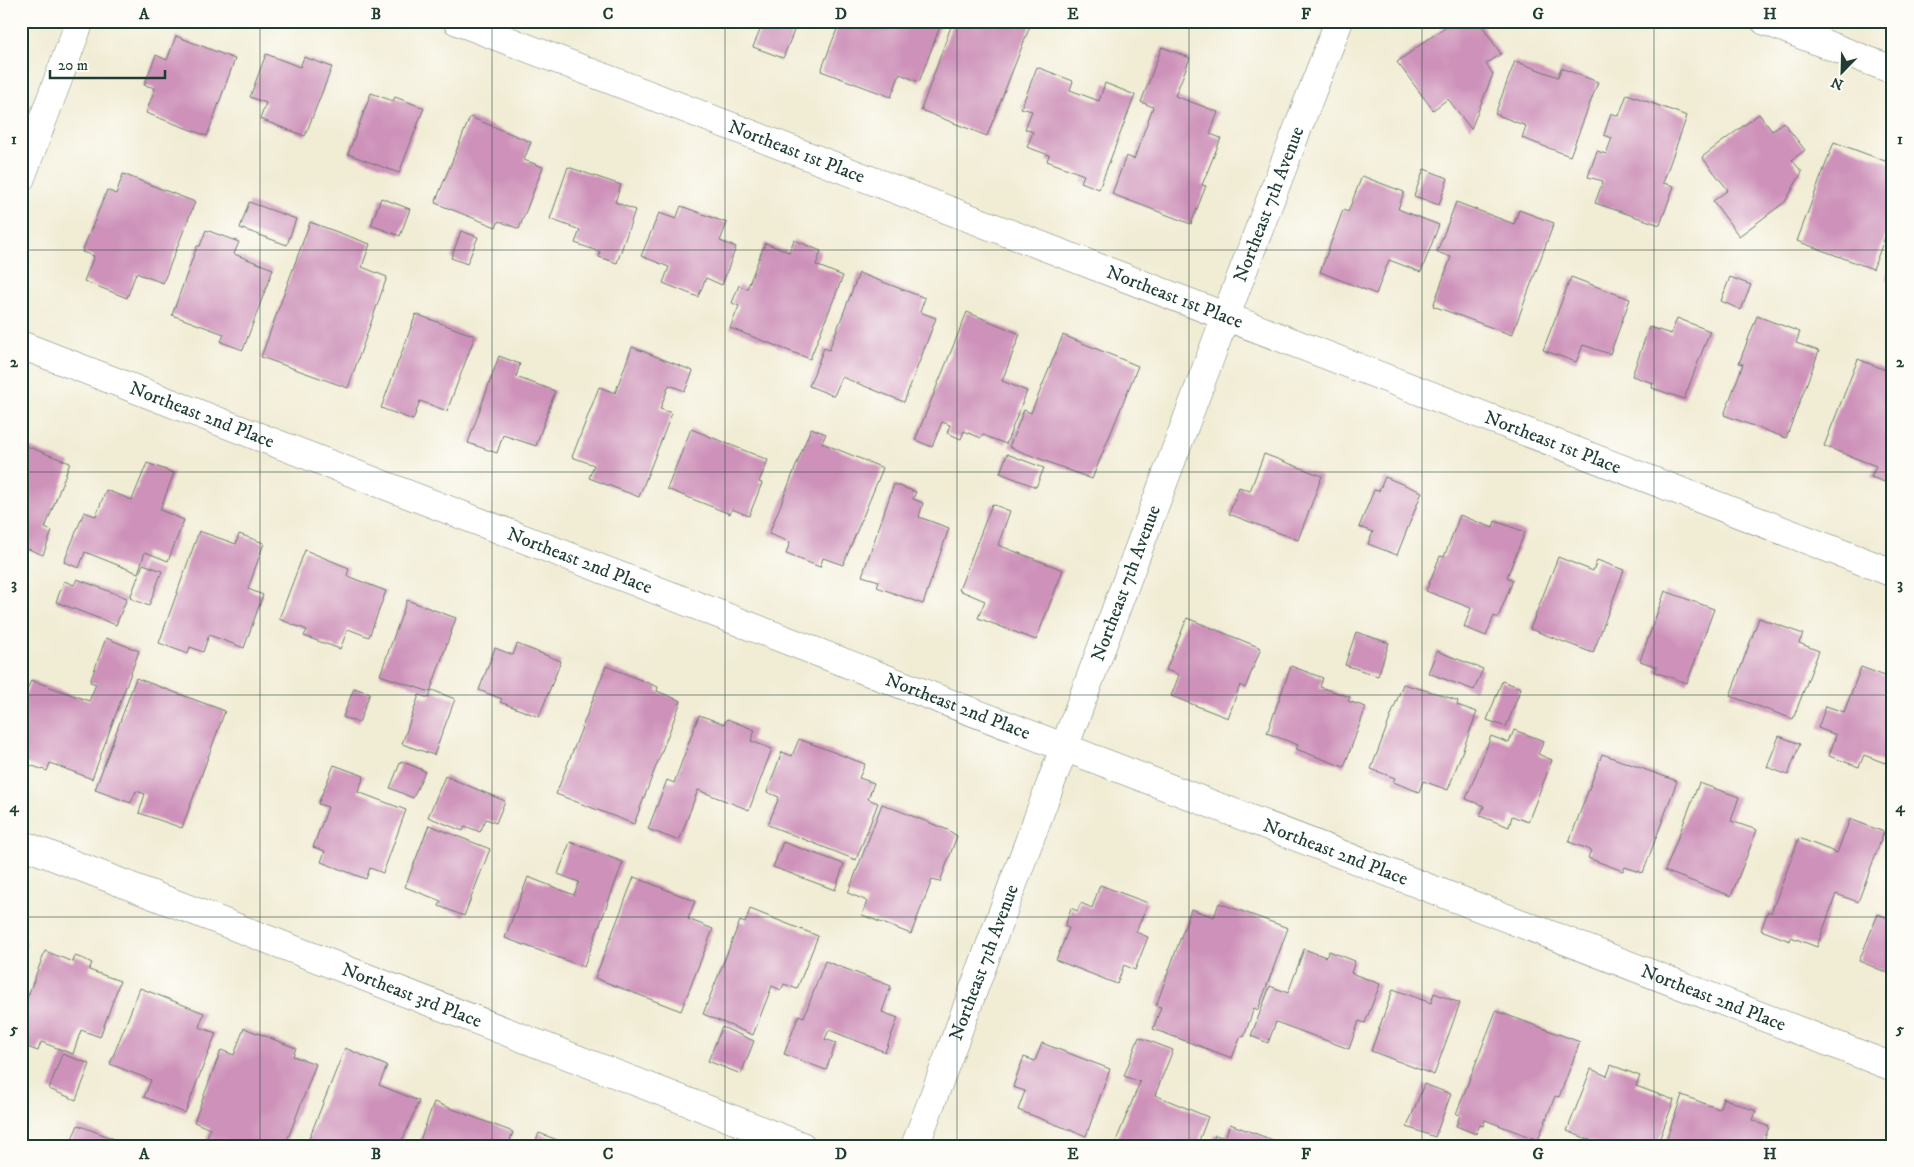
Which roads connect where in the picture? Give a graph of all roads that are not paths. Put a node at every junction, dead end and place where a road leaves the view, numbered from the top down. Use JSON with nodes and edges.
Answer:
{"nodes":[{"id":1,"x":80,"y":21,"type":"edge"},
{"id":2,"x":457,"y":21,"type":"edge"},
{"id":3,"x":1339,"y":21,"type":"edge"},
{"id":4,"x":1765,"y":21,"type":"edge"},
{"id":5,"x":1893,"y":70,"type":"edge"},
{"id":6,"x":21,"y":178,"type":"edge"},
{"id":7,"x":1225,"y":318,"type":"junction"},
{"id":8,"x":21,"y":345,"type":"edge"},
{"id":9,"x":1893,"y":573,"type":"edge"},
{"id":10,"x":1064,"y":748,"type":"junction"},
{"id":11,"x":21,"y":844,"type":"edge"},
{"id":12,"x":1893,"y":1068,"type":"edge"},
{"id":13,"x":802,"y":1146,"type":"edge"},
{"id":14,"x":915,"y":1146,"type":"edge"}],
"edges":[{"from":1,"to":6,"type":"street"},
{"from":2,"to":7,"type":"street","name":"Northeast 1st Place"},
{"from":3,"to":7,"type":"street","name":"Northeast 7th Avenue"},
{"from":4,"to":5,"type":"street"},
{"from":7,"to":9,"type":"street","name":"Northeast 1st Place"},
{"from":7,"to":10,"type":"street","name":"Northeast 7th Avenue"},
{"from":8,"to":10,"type":"street","name":"Northeast 2nd Place"},
{"from":10,"to":12,"type":"street","name":"Northeast 2nd Place"},
{"from":10,"to":14,"type":"street","name":"Northeast 7th Avenue"},
{"from":11,"to":13,"type":"street","name":"Northeast 3rd Place"}]}
